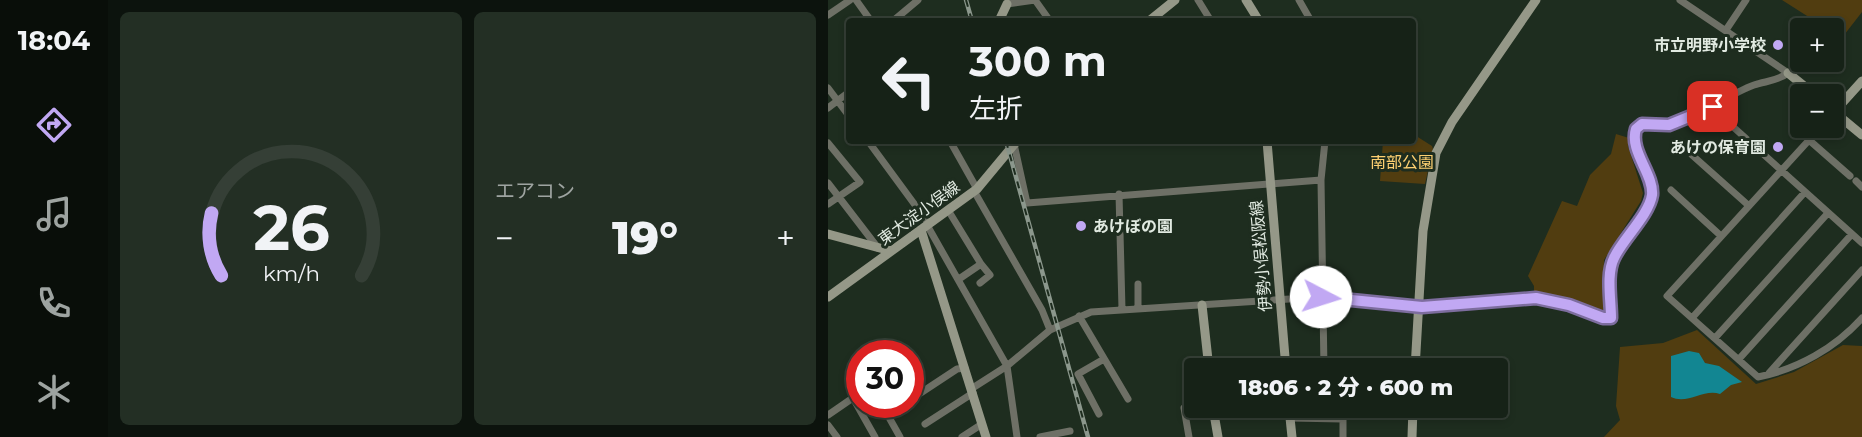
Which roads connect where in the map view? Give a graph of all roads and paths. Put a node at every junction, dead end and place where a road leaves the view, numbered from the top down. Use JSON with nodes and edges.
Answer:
{"nodes":[{"id":1,"x":850,"y":0,"type":"edge"},
{"id":2,"x":856,"y":0,"type":"edge"},
{"id":3,"x":918,"y":0,"type":"edge"},
{"id":4,"x":1035,"y":0,"type":"edge"},
{"id":5,"x":1175,"y":0,"type":"edge"},
{"id":6,"x":1198,"y":0,"type":"edge"},
{"id":7,"x":1246,"y":0,"type":"edge"},
{"id":8,"x":1299,"y":0,"type":"edge"},
{"id":9,"x":1536,"y":0,"type":"edge"},
{"id":10,"x":1680,"y":0,"type":"edge"},
{"id":11,"x":1746,"y":0,"type":"edge"},
{"id":12,"x":1007,"y":4,"type":"joint"},
{"id":13,"x":828,"y":15,"type":"edge"},
{"id":14,"x":869,"y":18,"type":"edge"},
{"id":15,"x":897,"y":18,"type":"edge"},
{"id":16,"x":1000,"y":18,"type":"edge"},
{"id":17,"x":1048,"y":18,"type":"edge"},
{"id":18,"x":1153,"y":18,"type":"edge"},
{"id":19,"x":1209,"y":18,"type":"edge"},
{"id":20,"x":1257,"y":18,"type":"edge"},
{"id":21,"x":1309,"y":18,"type":"edge"},
{"id":22,"x":1726,"y":30,"type":"junction"},
{"id":23,"x":1788,"y":73,"type":"junction"},
{"id":24,"x":1862,"y":81,"type":"edge"},
{"id":25,"x":1802,"y":84,"type":"edge"},
{"id":26,"x":828,"y":88,"type":"edge"},
{"id":27,"x":846,"y":94,"type":"edge"},
{"id":28,"x":1844,"y":100,"type":"edge"},
{"id":29,"x":837,"y":101,"type":"junction"},
{"id":30,"x":828,"y":108,"type":"edge"},
{"id":31,"x":846,"y":112,"type":"edge"},
{"id":32,"x":1721,"y":116,"type":"dead end"},
{"id":33,"x":1844,"y":121,"type":"edge"},
{"id":34,"x":1862,"y":135,"type":"edge"},
{"id":35,"x":1809,"y":140,"type":"joint"},
{"id":36,"x":828,"y":143,"type":"edge"},
{"id":37,"x":870,"y":144,"type":"edge"},
{"id":38,"x":952,"y":144,"type":"edge"},
{"id":39,"x":1013,"y":144,"type":"edge"},
{"id":40,"x":1015,"y":144,"type":"edge"},
{"id":41,"x":1267,"y":144,"type":"edge"},
{"id":42,"x":1325,"y":144,"type":"edge"},
{"id":43,"x":1692,"y":154,"type":"dead end"},
{"id":44,"x":1781,"y":170,"type":"junction"},
{"id":45,"x":1321,"y":180,"type":"junction"},
{"id":46,"x":1270,"y":182,"type":"junction"},
{"id":47,"x":828,"y":183,"type":"edge"},
{"id":48,"x":1862,"y":187,"type":"edge"},
{"id":49,"x":975,"y":190,"type":"junction"},
{"id":50,"x":1671,"y":190,"type":"dead end"},
{"id":51,"x":1805,"y":192,"type":"junction"},
{"id":52,"x":1119,"y":194,"type":"junction"},
{"id":53,"x":839,"y":196,"type":"junction"},
{"id":54,"x":828,"y":204,"type":"edge"},
{"id":55,"x":1748,"y":205,"type":"junction"},
{"id":56,"x":948,"y":210,"type":"junction"},
{"id":57,"x":1828,"y":213,"type":"junction"},
{"id":58,"x":926,"y":226,"type":"junction"},
{"id":59,"x":828,"y":234,"type":"edge"},
{"id":60,"x":1852,"y":234,"type":"junction"},
{"id":61,"x":1721,"y":236,"type":"junction"},
{"id":62,"x":1862,"y":243,"type":"edge"},
{"id":63,"x":878,"y":248,"type":"junction"},
{"id":64,"x":891,"y":251,"type":"junction"},
{"id":65,"x":981,"y":264,"type":"junction"},
{"id":66,"x":1862,"y":270,"type":"edge"},
{"id":67,"x":958,"y":279,"type":"junction"},
{"id":68,"x":980,"y":283,"type":"dead end"},
{"id":69,"x":1138,"y":284,"type":"dead end"},
{"id":70,"x":828,"y":297,"type":"edge"},
{"id":71,"x":1321,"y":297,"type":"junction"},
{"id":72,"x":1280,"y":301,"type":"junction"},
{"id":73,"x":1202,"y":306,"type":"junction"},
{"id":74,"x":1417,"y":306,"type":"junction"},
{"id":75,"x":1138,"y":308,"type":"junction"},
{"id":76,"x":1122,"y":309,"type":"junction"},
{"id":77,"x":1079,"y":316,"type":"junction"},
{"id":78,"x":1692,"y":318,"type":"junction"},
{"id":79,"x":1862,"y":318,"type":"edge"},
{"id":80,"x":1050,"y":330,"type":"junction"},
{"id":81,"x":1715,"y":338,"type":"junction"},
{"id":82,"x":1208,"y":358,"type":"edge"},
{"id":83,"x":1285,"y":358,"type":"edge"},
{"id":84,"x":1324,"y":358,"type":"edge"},
{"id":85,"x":1415,"y":358,"type":"edge"},
{"id":86,"x":1104,"y":359,"type":"junction"},
{"id":87,"x":1739,"y":359,"type":"junction"},
{"id":88,"x":1007,"y":366,"type":"junction"},
{"id":89,"x":965,"y":368,"type":"junction"},
{"id":90,"x":1767,"y":375,"type":"junction"},
{"id":91,"x":924,"y":391,"type":"edge"},
{"id":92,"x":972,"y":391,"type":"junction"},
{"id":93,"x":1128,"y":399,"type":"dead end"},
{"id":94,"x":846,"y":403,"type":"edge"},
{"id":95,"x":1099,"y":414,"type":"dead end"},
{"id":96,"x":828,"y":416,"type":"edge"},
{"id":97,"x":866,"y":418,"type":"edge"},
{"id":98,"x":889,"y":418,"type":"edge"},
{"id":99,"x":1186,"y":418,"type":"edge"},
{"id":100,"x":1215,"y":418,"type":"edge"},
{"id":101,"x":1290,"y":418,"type":"edge"},
{"id":102,"x":1326,"y":418,"type":"edge"},
{"id":103,"x":1413,"y":418,"type":"edge"},
{"id":104,"x":925,"y":424,"type":"dead end"},
{"id":105,"x":982,"y":424,"type":"junction"},
{"id":106,"x":828,"y":425,"type":"edge"},
{"id":107,"x":1070,"y":431,"type":"dead end"},
{"id":108,"x":837,"y":437,"type":"edge"},
{"id":109,"x":875,"y":437,"type":"edge"},
{"id":110,"x":900,"y":437,"type":"edge"},
{"id":111,"x":963,"y":437,"type":"edge"},
{"id":112,"x":986,"y":437,"type":"edge"},
{"id":113,"x":1017,"y":437,"type":"edge"},
{"id":114,"x":1040,"y":437,"type":"edge"},
{"id":115,"x":1189,"y":437,"type":"edge"},
{"id":116,"x":1218,"y":437,"type":"edge"},
{"id":117,"x":1292,"y":437,"type":"edge"},
{"id":118,"x":1343,"y":437,"type":"edge"},
{"id":119,"x":1412,"y":437,"type":"edge"}],
"edges":[{"from":1,"to":13,"type":"street"},
{"from":2,"to":14,"type":"street"},
{"from":3,"to":15,"type":"street"},
{"from":4,"to":12,"type":"street"},
{"from":4,"to":17,"type":"street"},
{"from":5,"to":18,"type":"street"},
{"from":6,"to":19,"type":"street"},
{"from":7,"to":20,"type":"street"},
{"from":8,"to":21,"type":"street"},
{"from":9,"to":74,"type":"street"},
{"from":10,"to":22,"type":"street"},
{"from":11,"to":22,"type":"street"},
{"from":12,"to":16,"type":"street"},
{"from":22,"to":23,"type":"street"},
{"from":23,"to":25,"type":"street"},
{"from":23,"to":74,"type":"street"},
{"from":24,"to":28,"type":"street"},
{"from":26,"to":29,"type":"street"},
{"from":27,"to":29,"type":"street"},
{"from":29,"to":30,"type":"street"},
{"from":29,"to":31,"type":"street"},
{"from":32,"to":44,"type":"street"},
{"from":33,"to":34,"type":"street"},
{"from":35,"to":44,"type":"street"},
{"from":35,"to":48,"type":"street"},
{"from":36,"to":53,"type":"street"},
{"from":37,"to":58,"type":"street"},
{"from":38,"to":49,"type":"street"},
{"from":39,"to":49,"type":"street","name":"東大淀小俣線"},
{"from":40,"to":52,"type":"street"},
{"from":41,"to":46,"type":"street","name":"伊勢小俣松阪線"},
{"from":42,"to":45,"type":"street"},
{"from":43,"to":55,"type":"street"},
{"from":44,"to":51,"type":"street"},
{"from":44,"to":55,"type":"street"},
{"from":45,"to":46,"type":"street"},
{"from":45,"to":71,"type":"street"},
{"from":46,"to":52,"type":"street"},
{"from":46,"to":72,"type":"street","name":"伊勢小俣松阪線"},
{"from":47,"to":53,"type":"street"},
{"from":49,"to":56,"type":"street","name":"東大淀小俣線"},
{"from":49,"to":80,"type":"street"},
{"from":50,"to":61,"type":"street"},
{"from":51,"to":57,"type":"street"},
{"from":51,"to":78,"type":"street"},
{"from":52,"to":76,"type":"street"},
{"from":53,"to":54,"type":"street"},
{"from":53,"to":63,"type":"street"},
{"from":55,"to":61,"type":"street"},
{"from":56,"to":58,"type":"street","name":"東大淀小俣線"},
{"from":56,"to":65,"type":"street"},
{"from":57,"to":60,"type":"street"},
{"from":57,"to":81,"type":"street"},
{"from":58,"to":64,"type":"street","name":"東大淀小俣線"},
{"from":58,"to":67,"type":"street"},
{"from":58,"to":89,"type":"street"},
{"from":59,"to":63,"type":"street"},
{"from":60,"to":62,"type":"street"},
{"from":60,"to":87,"type":"street"},
{"from":61,"to":78,"type":"street"},
{"from":63,"to":64,"type":"street"},
{"from":64,"to":70,"type":"street","name":"東大淀小俣線"},
{"from":65,"to":67,"type":"street"},
{"from":65,"to":68,"type":"street"},
{"from":66,"to":90,"type":"street"},
{"from":67,"to":88,"type":"street"},
{"from":69,"to":75,"type":"street"},
{"from":71,"to":72,"type":"street"},
{"from":71,"to":74,"type":"street"},
{"from":71,"to":84,"type":"street"},
{"from":72,"to":73,"type":"street"},
{"from":72,"to":83,"type":"street","name":"伊勢小俣松阪線"},
{"from":73,"to":75,"type":"street"},
{"from":73,"to":82,"type":"street"},
{"from":74,"to":85,"type":"street"},
{"from":75,"to":76,"type":"street"},
{"from":76,"to":77,"type":"street"},
{"from":77,"to":80,"type":"street"},
{"from":77,"to":86,"type":"street"},
{"from":78,"to":81,"type":"street"},
{"from":79,"to":90,"type":"street"},
{"from":80,"to":88,"type":"street"},
{"from":81,"to":87,"type":"street"},
{"from":86,"to":93,"type":"street"},
{"from":86,"to":95,"type":"street"},
{"from":87,"to":90,"type":"street"},
{"from":88,"to":92,"type":"street"},
{"from":88,"to":113,"type":"street"},
{"from":89,"to":91,"type":"street"},
{"from":89,"to":92,"type":"street"},
{"from":92,"to":104,"type":"street"},
{"from":92,"to":105,"type":"street"},
{"from":94,"to":96,"type":"street"},
{"from":97,"to":109,"type":"street"},
{"from":98,"to":110,"type":"street"},
{"from":99,"to":115,"type":"street"},
{"from":100,"to":116,"type":"street"},
{"from":101,"to":117,"type":"street"},
{"from":102,"to":118,"type":"street"},
{"from":103,"to":119,"type":"street"},
{"from":105,"to":111,"type":"street"},
{"from":105,"to":112,"type":"street"},
{"from":106,"to":108,"type":"street"},
{"from":107,"to":114,"type":"street"}]}
